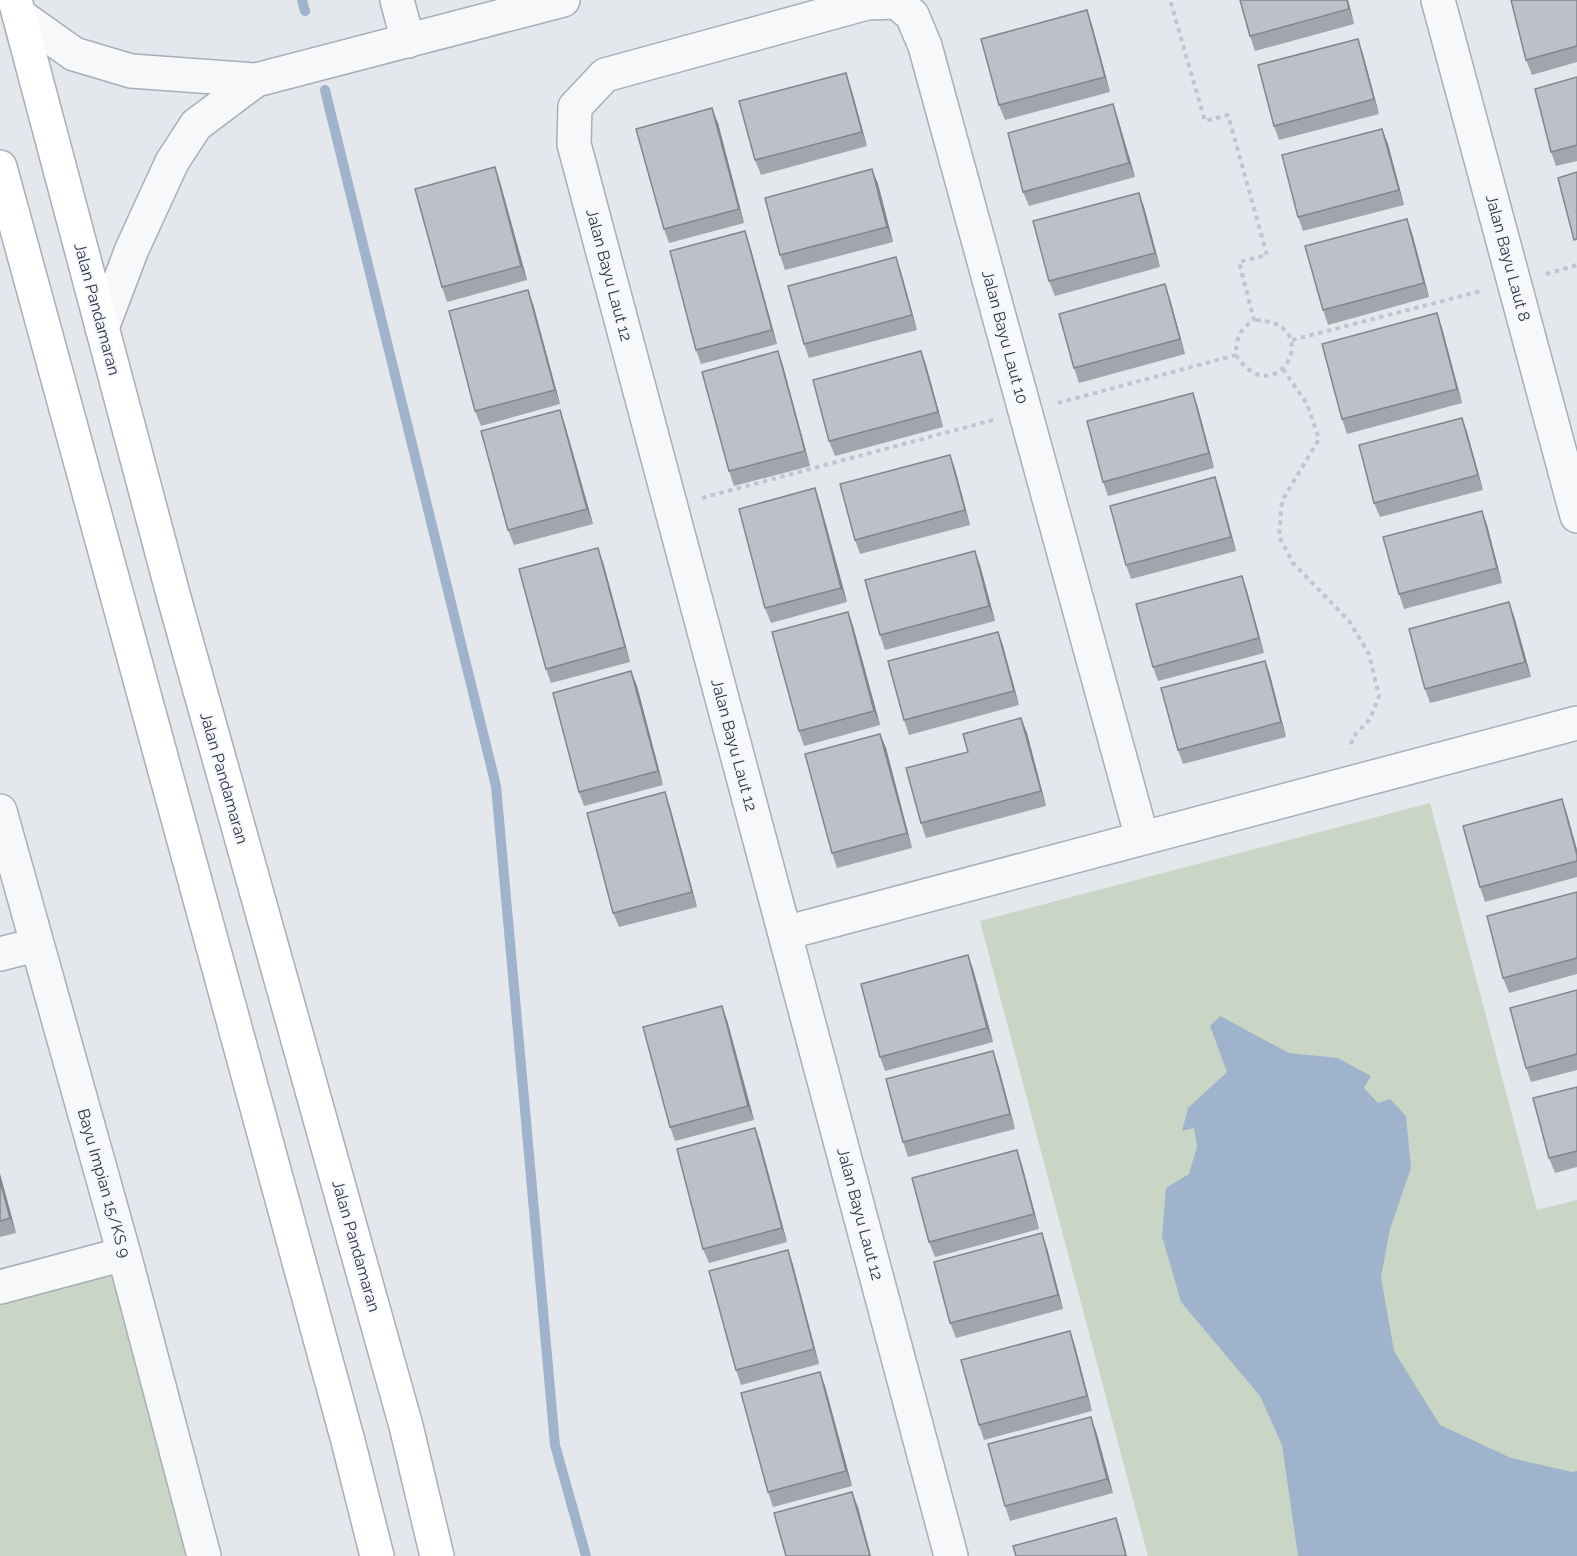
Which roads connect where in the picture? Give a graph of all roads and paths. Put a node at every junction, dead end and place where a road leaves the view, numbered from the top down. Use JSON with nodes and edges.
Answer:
{"nodes":[{"id":1,"x":397,"y":0,"type":"edge"},
{"id":2,"x":563,"y":0,"type":"edge"},
{"id":3,"x":1170,"y":0,"type":"edge"},
{"id":4,"x":1438,"y":0,"type":"edge"},
{"id":5,"x":17,"y":7,"type":"edge"},
{"id":6,"x":737,"y":39,"type":"joint"},
{"id":7,"x":408,"y":41,"type":"junction"},
{"id":8,"x":256,"y":81,"type":"junction"},
{"id":9,"x":0,"y":167,"type":"edge"},
{"id":10,"x":1577,"y":265,"type":"edge"},
{"id":11,"x":1514,"y":282,"type":"junction"},
{"id":12,"x":1254,"y":320,"type":"junction"},
{"id":13,"x":102,"y":328,"type":"junction"},
{"id":14,"x":1292,"y":340,"type":"junction"},
{"id":15,"x":1236,"y":355,"type":"junction"},
{"id":16,"x":1283,"y":369,"type":"junction"},
{"id":17,"x":1025,"y":412,"type":"junction"},
{"id":18,"x":670,"y":506,"type":"junction"},
{"id":19,"x":1577,"y":516,"type":"edge"},
{"id":20,"x":1577,"y":723,"type":"edge"},
{"id":21,"x":1357,"y":781,"type":"junction"},
{"id":22,"x":0,"y":811,"type":"edge"},
{"id":23,"x":1142,"y":838,"type":"junction"},
{"id":24,"x":785,"y":933,"type":"junction"},
{"id":25,"x":35,"y":945,"type":"junction"},
{"id":26,"x":0,"y":954,"type":"edge"},
{"id":27,"x":124,"y":1254,"type":"junction"},
{"id":28,"x":0,"y":1287,"type":"edge"},
{"id":29,"x":204,"y":1556,"type":"edge"},
{"id":30,"x":377,"y":1556,"type":"edge"},
{"id":31,"x":437,"y":1556,"type":"edge"},
{"id":32,"x":951,"y":1556,"type":"edge"}],
"edges":[{"from":1,"to":7,"type":"street"},
{"from":2,"to":7,"type":"street"},
{"from":3,"to":12,"type":"path"},
{"from":4,"to":11,"type":"street","name":"Jalan Bayu Laut 8"},
{"from":5,"to":8,"type":"street"},
{"from":5,"to":13,"type":"main road","name":"Jalan Pandamaran"},
{"from":6,"to":17,"type":"street","name":"Jalan Bayu Laut 10"},
{"from":6,"to":18,"type":"street","name":"Jalan Bayu Laut 12"},
{"from":7,"to":8,"type":"street"},
{"from":8,"to":13,"type":"street"},
{"from":9,"to":30,"type":"main road"},
{"from":10,"to":11,"type":"path"},
{"from":11,"to":14,"type":"path"},
{"from":11,"to":19,"type":"street","name":"Jalan Bayu Laut 8"},
{"from":12,"to":14,"type":"path"},
{"from":12,"to":15,"type":"path"},
{"from":13,"to":31,"type":"main road","name":"Jalan Pandamaran"},
{"from":14,"to":16,"type":"path"},
{"from":15,"to":16,"type":"path"},
{"from":15,"to":17,"type":"path"},
{"from":16,"to":21,"type":"path"},
{"from":17,"to":18,"type":"path"},
{"from":17,"to":23,"type":"street","name":"Jalan Bayu Laut 10"},
{"from":18,"to":24,"type":"street","name":"Jalan Bayu Laut 12"},
{"from":20,"to":21,"type":"street"},
{"from":21,"to":23,"type":"street"},
{"from":22,"to":25,"type":"street","name":"Bayu Impian 15/KS 9"},
{"from":23,"to":24,"type":"street"},
{"from":24,"to":32,"type":"street","name":"Jalan Bayu Laut 12"},
{"from":25,"to":26,"type":"street"},
{"from":25,"to":27,"type":"street","name":"Bayu Impian 15/KS 9"},
{"from":27,"to":28,"type":"street"},
{"from":27,"to":29,"type":"street","name":"Bayu Impian 15/KS 9"}]}
